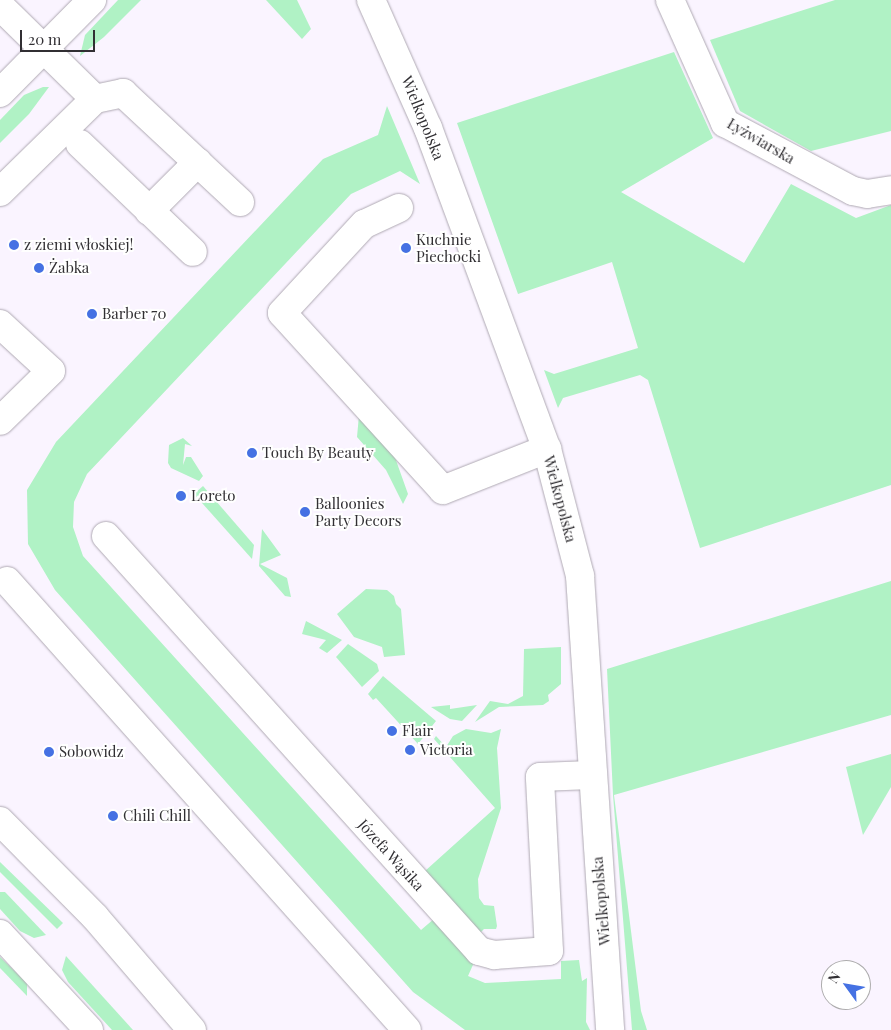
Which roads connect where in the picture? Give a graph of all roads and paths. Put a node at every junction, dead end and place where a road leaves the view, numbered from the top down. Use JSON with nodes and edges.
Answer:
{"nodes":[{"id":1,"x":92,"y":0,"type":"edge"},
{"id":2,"x":371,"y":0,"type":"edge"},
{"id":3,"x":670,"y":0,"type":"edge"},
{"id":4,"x":0,"y":6,"type":"edge"},
{"id":5,"x":43,"y":49,"type":"junction"},
{"id":6,"x":0,"y":93,"type":"edge"},
{"id":7,"x":95,"y":99,"type":"junction"},
{"id":8,"x":80,"y":144,"type":"dead end"},
{"id":9,"x":198,"y":162,"type":"junction"},
{"id":10,"x":891,"y":190,"type":"edge"},
{"id":11,"x":0,"y":192,"type":"edge"},
{"id":12,"x":240,"y":202,"type":"dead end"},
{"id":13,"x":399,"y":208,"type":"dead end"},
{"id":14,"x":149,"y":210,"type":"junction"},
{"id":15,"x":193,"y":252,"type":"dead end"},
{"id":16,"x":0,"y":324,"type":"edge"},
{"id":17,"x":0,"y":421,"type":"edge"},
{"id":18,"x":547,"y":449,"type":"junction"},
{"id":19,"x":106,"y":536,"type":"dead end"},
{"id":20,"x":7,"y":581,"type":"dead end"},
{"id":21,"x":591,"y":775,"type":"junction"},
{"id":22,"x":0,"y":821,"type":"edge"},
{"id":23,"x":0,"y":934,"type":"edge"},
{"id":24,"x":89,"y":1030,"type":"edge"},
{"id":25,"x":192,"y":1030,"type":"edge"},
{"id":26,"x":407,"y":1030,"type":"edge"},
{"id":27,"x":610,"y":1030,"type":"edge"}],
"edges":[{"from":1,"to":5,"type":"street"},
{"from":2,"to":18,"type":"street","name":"Wielkopolska"},
{"from":3,"to":10,"type":"street","name":"Łyżwiarska"},
{"from":4,"to":5,"type":"street"},
{"from":5,"to":6,"type":"street"},
{"from":5,"to":7,"type":"street"},
{"from":7,"to":9,"type":"street"},
{"from":7,"to":11,"type":"street"},
{"from":8,"to":14,"type":"street"},
{"from":9,"to":12,"type":"street"},
{"from":9,"to":14,"type":"street"},
{"from":13,"to":18,"type":"street"},
{"from":14,"to":15,"type":"street"},
{"from":16,"to":17,"type":"street"},
{"from":18,"to":21,"type":"street","name":"Wielkopolska"},
{"from":19,"to":21,"type":"street","name":"Józefa Wąsika"},
{"from":20,"to":26,"type":"street"},
{"from":21,"to":27,"type":"street","name":"Wielkopolska"},
{"from":22,"to":25,"type":"street"},
{"from":23,"to":24,"type":"street"}]}
